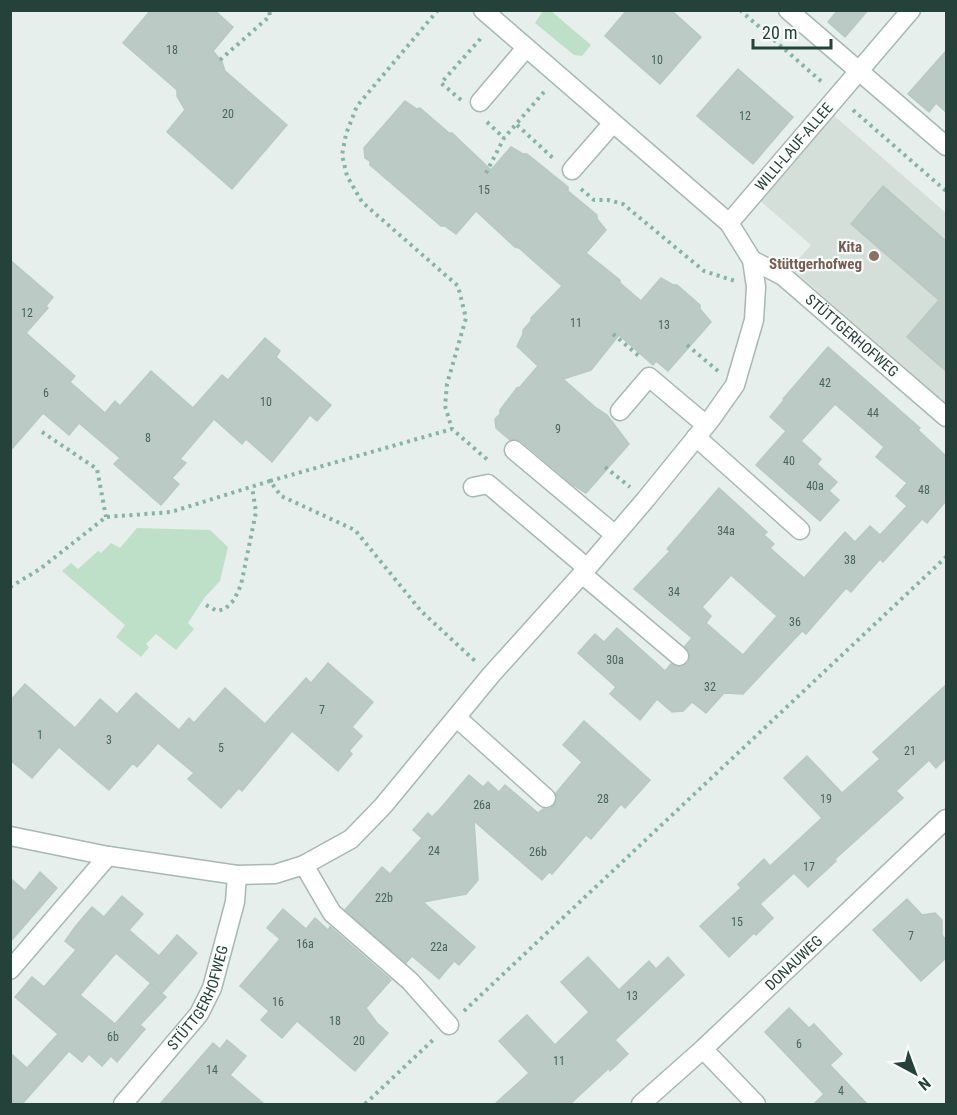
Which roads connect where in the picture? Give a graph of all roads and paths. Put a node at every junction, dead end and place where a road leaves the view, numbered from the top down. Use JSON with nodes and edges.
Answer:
{"nodes":[{"id":1,"x":269,"y":10,"type":"edge"},
{"id":2,"x":438,"y":10,"type":"edge"},
{"id":3,"x":788,"y":10,"type":"edge"},
{"id":4,"x":911,"y":10,"type":"edge"},
{"id":5,"x":489,"y":16,"type":"edge"},
{"id":6,"x":526,"y":48,"type":"junction"},
{"id":7,"x":220,"y":60,"type":"dead end"},
{"id":8,"x":858,"y":70,"type":"junction"},
{"id":9,"x":558,"y":75,"type":"junction"},
{"id":10,"x":441,"y":83,"type":"dead end"},
{"id":11,"x":480,"y":102,"type":"dead end"},
{"id":12,"x":613,"y":123,"type":"junction"},
{"id":13,"x":517,"y":125,"type":"junction"},
{"id":14,"x":946,"y":146,"type":"edge"},
{"id":15,"x":486,"y":173,"type":"dead end"},
{"id":16,"x":568,"y":174,"type":"junction"},
{"id":17,"x":729,"y":223,"type":"junction"},
{"id":18,"x":752,"y":260,"type":"junction"},
{"id":19,"x":756,"y":287,"type":"junction"},
{"id":20,"x":687,"y":345,"type":"dead end"},
{"id":21,"x":735,"y":385,"type":"junction"},
{"id":22,"x":620,"y":411,"type":"dead end"},
{"id":23,"x":946,"y":417,"type":"edge"},
{"id":24,"x":452,"y":429,"type":"junction"},
{"id":25,"x":701,"y":431,"type":"junction"},
{"id":26,"x":42,"y":432,"type":"dead end"},
{"id":27,"x":514,"y":450,"type":"dead end"},
{"id":28,"x":495,"y":466,"type":"dead end"},
{"id":29,"x":605,"y":467,"type":"dead end"},
{"id":30,"x":270,"y":481,"type":"junction"},
{"id":31,"x":252,"y":487,"type":"junction"},
{"id":32,"x":473,"y":487,"type":"dead end"},
{"id":33,"x":646,"y":499,"type":"junction"},
{"id":34,"x":106,"y":517,"type":"junction"},
{"id":35,"x":800,"y":530,"type":"dead end"},
{"id":36,"x":614,"y":534,"type":"junction"},
{"id":37,"x":946,"y":557,"type":"edge"},
{"id":38,"x":585,"y":571,"type":"junction"},
{"id":39,"x":10,"y":587,"type":"edge"},
{"id":40,"x":206,"y":605,"type":"dead end"},
{"id":41,"x":679,"y":656,"type":"dead end"},
{"id":42,"x":491,"y":675,"type":"junction"},
{"id":43,"x":457,"y":718,"type":"junction"},
{"id":44,"x":546,"y":798,"type":"dead end"},
{"id":45,"x":946,"y":819,"type":"edge"},
{"id":46,"x":10,"y":836,"type":"edge"},
{"id":47,"x":108,"y":856,"type":"junction"},
{"id":48,"x":304,"y":865,"type":"junction"},
{"id":49,"x":237,"y":875,"type":"junction"},
{"id":50,"x":10,"y":970,"type":"edge"},
{"id":51,"x":449,"y":1025,"type":"junction"},
{"id":52,"x":703,"y":1049,"type":"junction"},
{"id":53,"x":123,"y":1104,"type":"edge"},
{"id":54,"x":365,"y":1104,"type":"edge"},
{"id":55,"x":641,"y":1104,"type":"edge"},
{"id":56,"x":756,"y":1104,"type":"edge"}],
"edges":[{"from":1,"to":7,"type":"path"},
{"from":2,"to":24,"type":"path"},
{"from":3,"to":8,"type":"street"},
{"from":4,"to":8,"type":"street","name":"WILLI-LAUF-ALLEE"},
{"from":5,"to":6,"type":"street"},
{"from":5,"to":10,"type":"path"},
{"from":6,"to":9,"type":"street"},
{"from":6,"to":11,"type":"street"},
{"from":8,"to":14,"type":"street"},
{"from":8,"to":17,"type":"street","name":"WILLI-LAUF-ALLEE"},
{"from":9,"to":12,"type":"street"},
{"from":9,"to":13,"type":"path"},
{"from":12,"to":16,"type":"street"},
{"from":12,"to":17,"type":"street"},
{"from":13,"to":15,"type":"path"},
{"from":13,"to":16,"type":"path"},
{"from":16,"to":19,"type":"path"},
{"from":17,"to":18,"type":"street"},
{"from":18,"to":19,"type":"street"},
{"from":18,"to":23,"type":"street","name":"STÜTTGERHOFWEG"},
{"from":19,"to":21,"type":"street"},
{"from":20,"to":21,"type":"path"},
{"from":21,"to":25,"type":"street"},
{"from":22,"to":25,"type":"street"},
{"from":24,"to":28,"type":"path"},
{"from":24,"to":30,"type":"path"},
{"from":25,"to":33,"type":"street"},
{"from":25,"to":35,"type":"street"},
{"from":26,"to":34,"type":"path"},
{"from":27,"to":36,"type":"street"},
{"from":29,"to":33,"type":"path"},
{"from":30,"to":31,"type":"path"},
{"from":30,"to":42,"type":"path"},
{"from":31,"to":34,"type":"path"},
{"from":31,"to":40,"type":"path"},
{"from":32,"to":38,"type":"street"},
{"from":33,"to":36,"type":"street"},
{"from":34,"to":39,"type":"path"},
{"from":36,"to":38,"type":"street"},
{"from":37,"to":51,"type":"path"},
{"from":38,"to":41,"type":"street"},
{"from":38,"to":42,"type":"street"},
{"from":42,"to":43,"type":"street"},
{"from":43,"to":44,"type":"street"},
{"from":43,"to":48,"type":"street"},
{"from":45,"to":52,"type":"street","name":"DONAUWEG"},
{"from":46,"to":47,"type":"street"},
{"from":47,"to":49,"type":"street"},
{"from":47,"to":50,"type":"street"},
{"from":48,"to":49,"type":"street"},
{"from":48,"to":51,"type":"street"},
{"from":49,"to":53,"type":"street","name":"STÜTTGERHOFWEG"},
{"from":51,"to":54,"type":"path"},
{"from":52,"to":55,"type":"street","name":"DONAUWEG"},
{"from":52,"to":56,"type":"street"}]}
